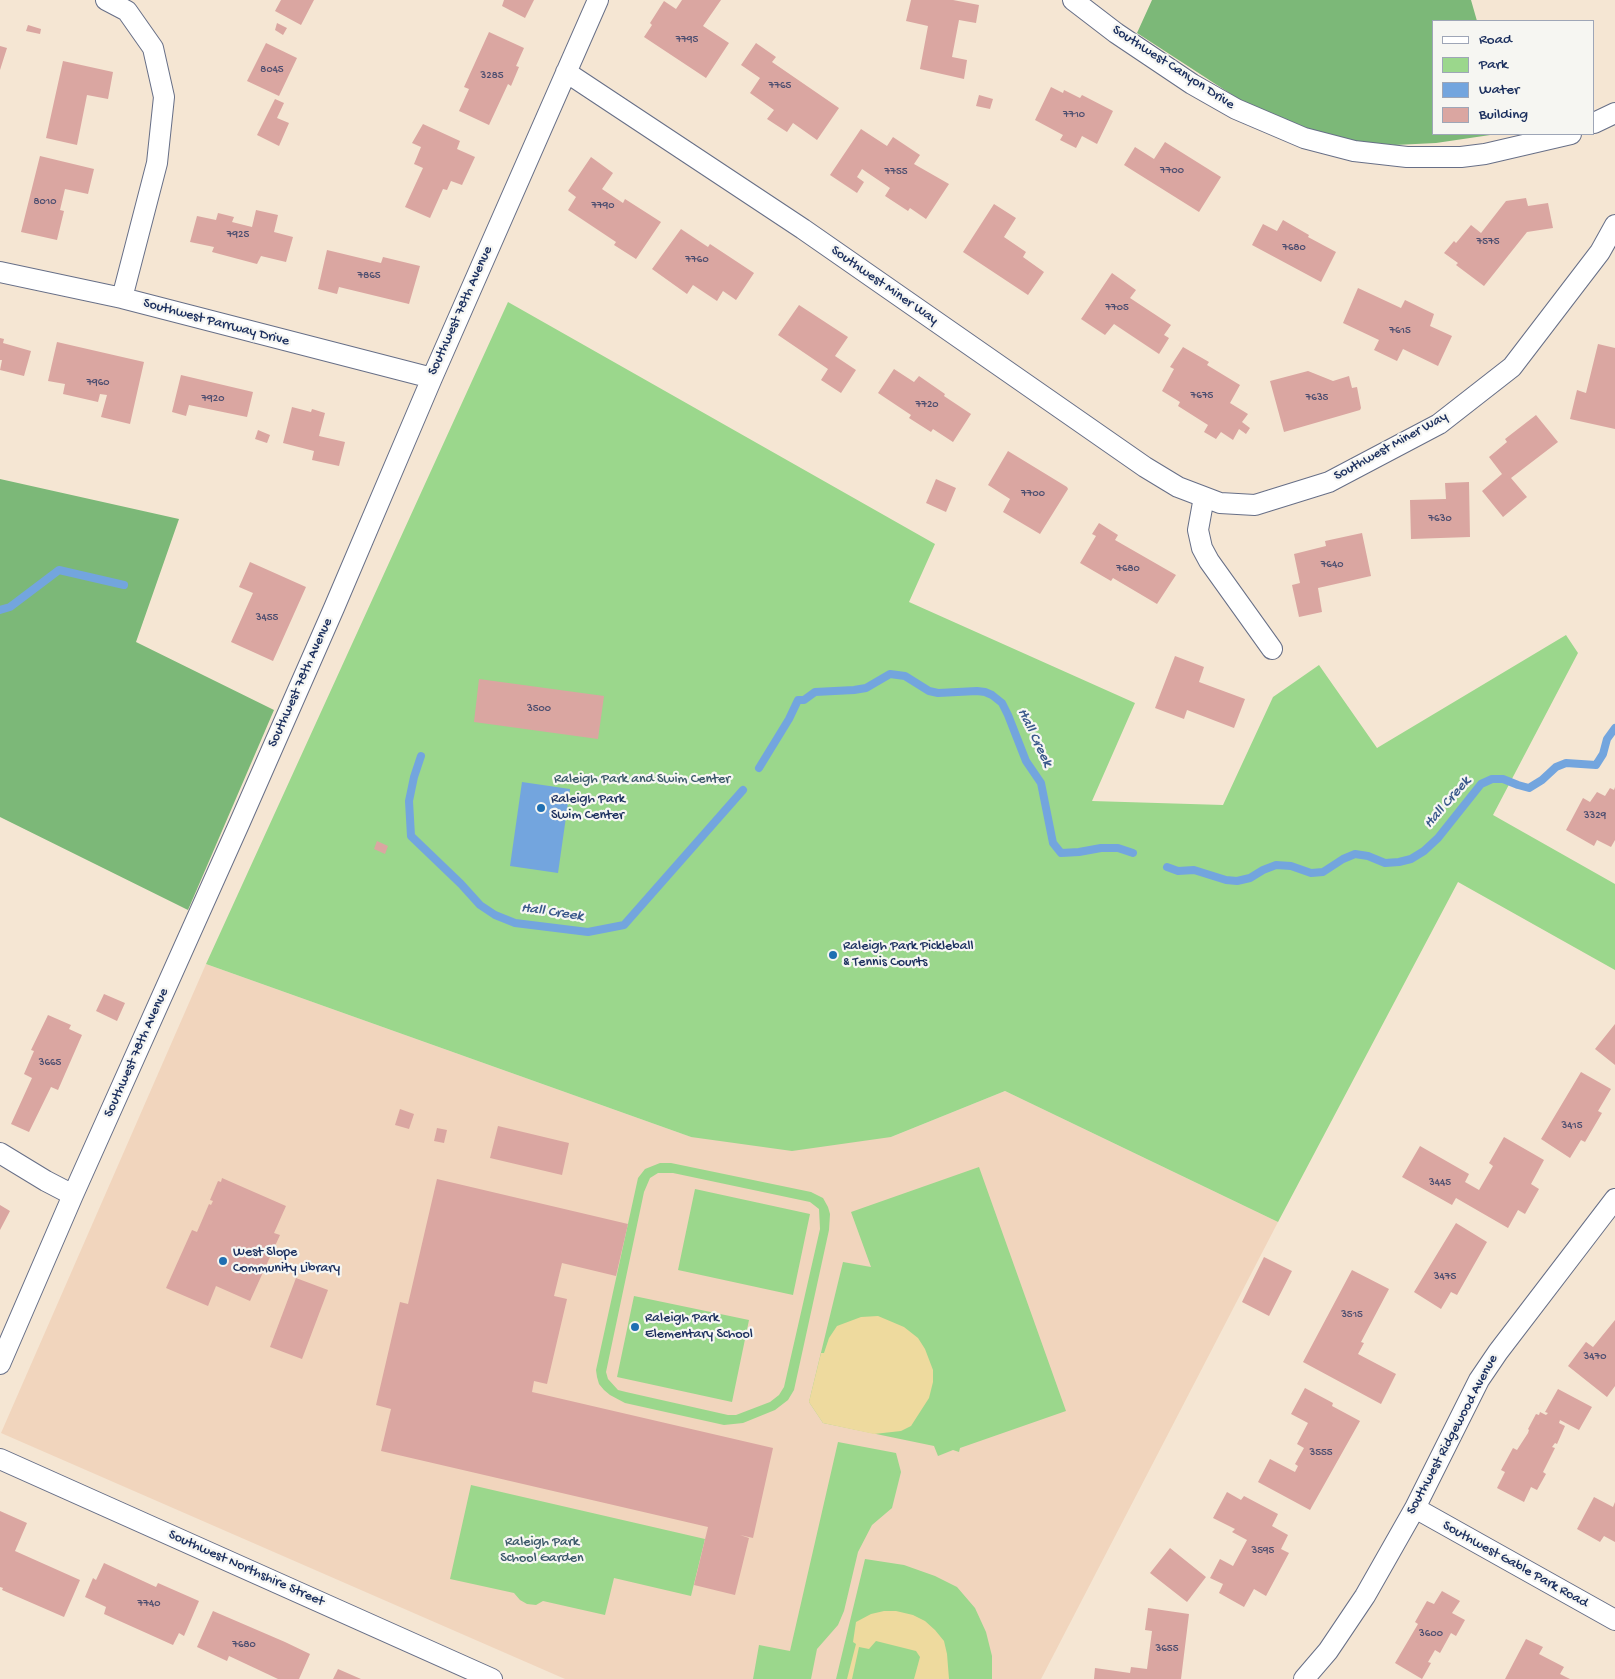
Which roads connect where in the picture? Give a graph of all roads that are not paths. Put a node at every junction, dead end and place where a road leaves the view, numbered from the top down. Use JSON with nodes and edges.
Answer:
{"nodes":[{"id":1,"x":106,"y":0,"type":"edge"},
{"id":2,"x":598,"y":0,"type":"edge"},
{"id":3,"x":1073,"y":0,"type":"edge"},
{"id":4,"x":566,"y":72,"type":"junction"},
{"id":5,"x":1615,"y":113,"type":"edge"},
{"id":6,"x":1595,"y":123,"type":"edge"},
{"id":7,"x":1567,"y":135,"type":"edge"},
{"id":8,"x":1615,"y":225,"type":"edge"},
{"id":9,"x":0,"y":272,"type":"edge"},
{"id":10,"x":122,"y":298,"type":"junction"},
{"id":11,"x":432,"y":378,"type":"junction"},
{"id":12,"x":1204,"y":497,"type":"junction"},
{"id":13,"x":1272,"y":649,"type":"dead end"},
{"id":14,"x":0,"y":1153,"type":"edge"},
{"id":15,"x":73,"y":1194,"type":"junction"},
{"id":16,"x":1615,"y":1199,"type":"edge"},
{"id":17,"x":0,"y":1364,"type":"edge"},
{"id":18,"x":0,"y":1459,"type":"edge"},
{"id":19,"x":1415,"y":1508,"type":"junction"},
{"id":20,"x":1615,"y":1620,"type":"edge"},
{"id":21,"x":492,"y":1679,"type":"edge"},
{"id":22,"x":1304,"y":1679,"type":"edge"}],
"edges":[{"from":1,"to":10,"type":"street"},
{"from":2,"to":4,"type":"street","name":"Southwest 78th Avenue"},
{"from":3,"to":7,"type":"street","name":"Southwest Canyon Drive"},
{"from":4,"to":11,"type":"street","name":"Southwest 78th Avenue"},
{"from":4,"to":12,"type":"street","name":"Southwest Miner Way"},
{"from":5,"to":6,"type":"street"},
{"from":8,"to":12,"type":"street","name":"Southwest Miner Way"},
{"from":9,"to":10,"type":"street","name":"Southwest Parrway Drive"},
{"from":10,"to":11,"type":"street","name":"Southwest Parrway Drive"},
{"from":11,"to":15,"type":"street","name":"Southwest 78th Avenue"},
{"from":12,"to":13,"type":"street"},
{"from":14,"to":15,"type":"street"},
{"from":15,"to":17,"type":"street","name":"Southwest 78th Avenue"},
{"from":16,"to":19,"type":"street","name":"Southwest Ridgewood Avenue"},
{"from":18,"to":21,"type":"street","name":"Southwest Northshire Street"},
{"from":19,"to":20,"type":"street","name":"Southwest Gable Park Road"},
{"from":19,"to":22,"type":"street","name":"Southwest Ridgewood Avenue"}]}
